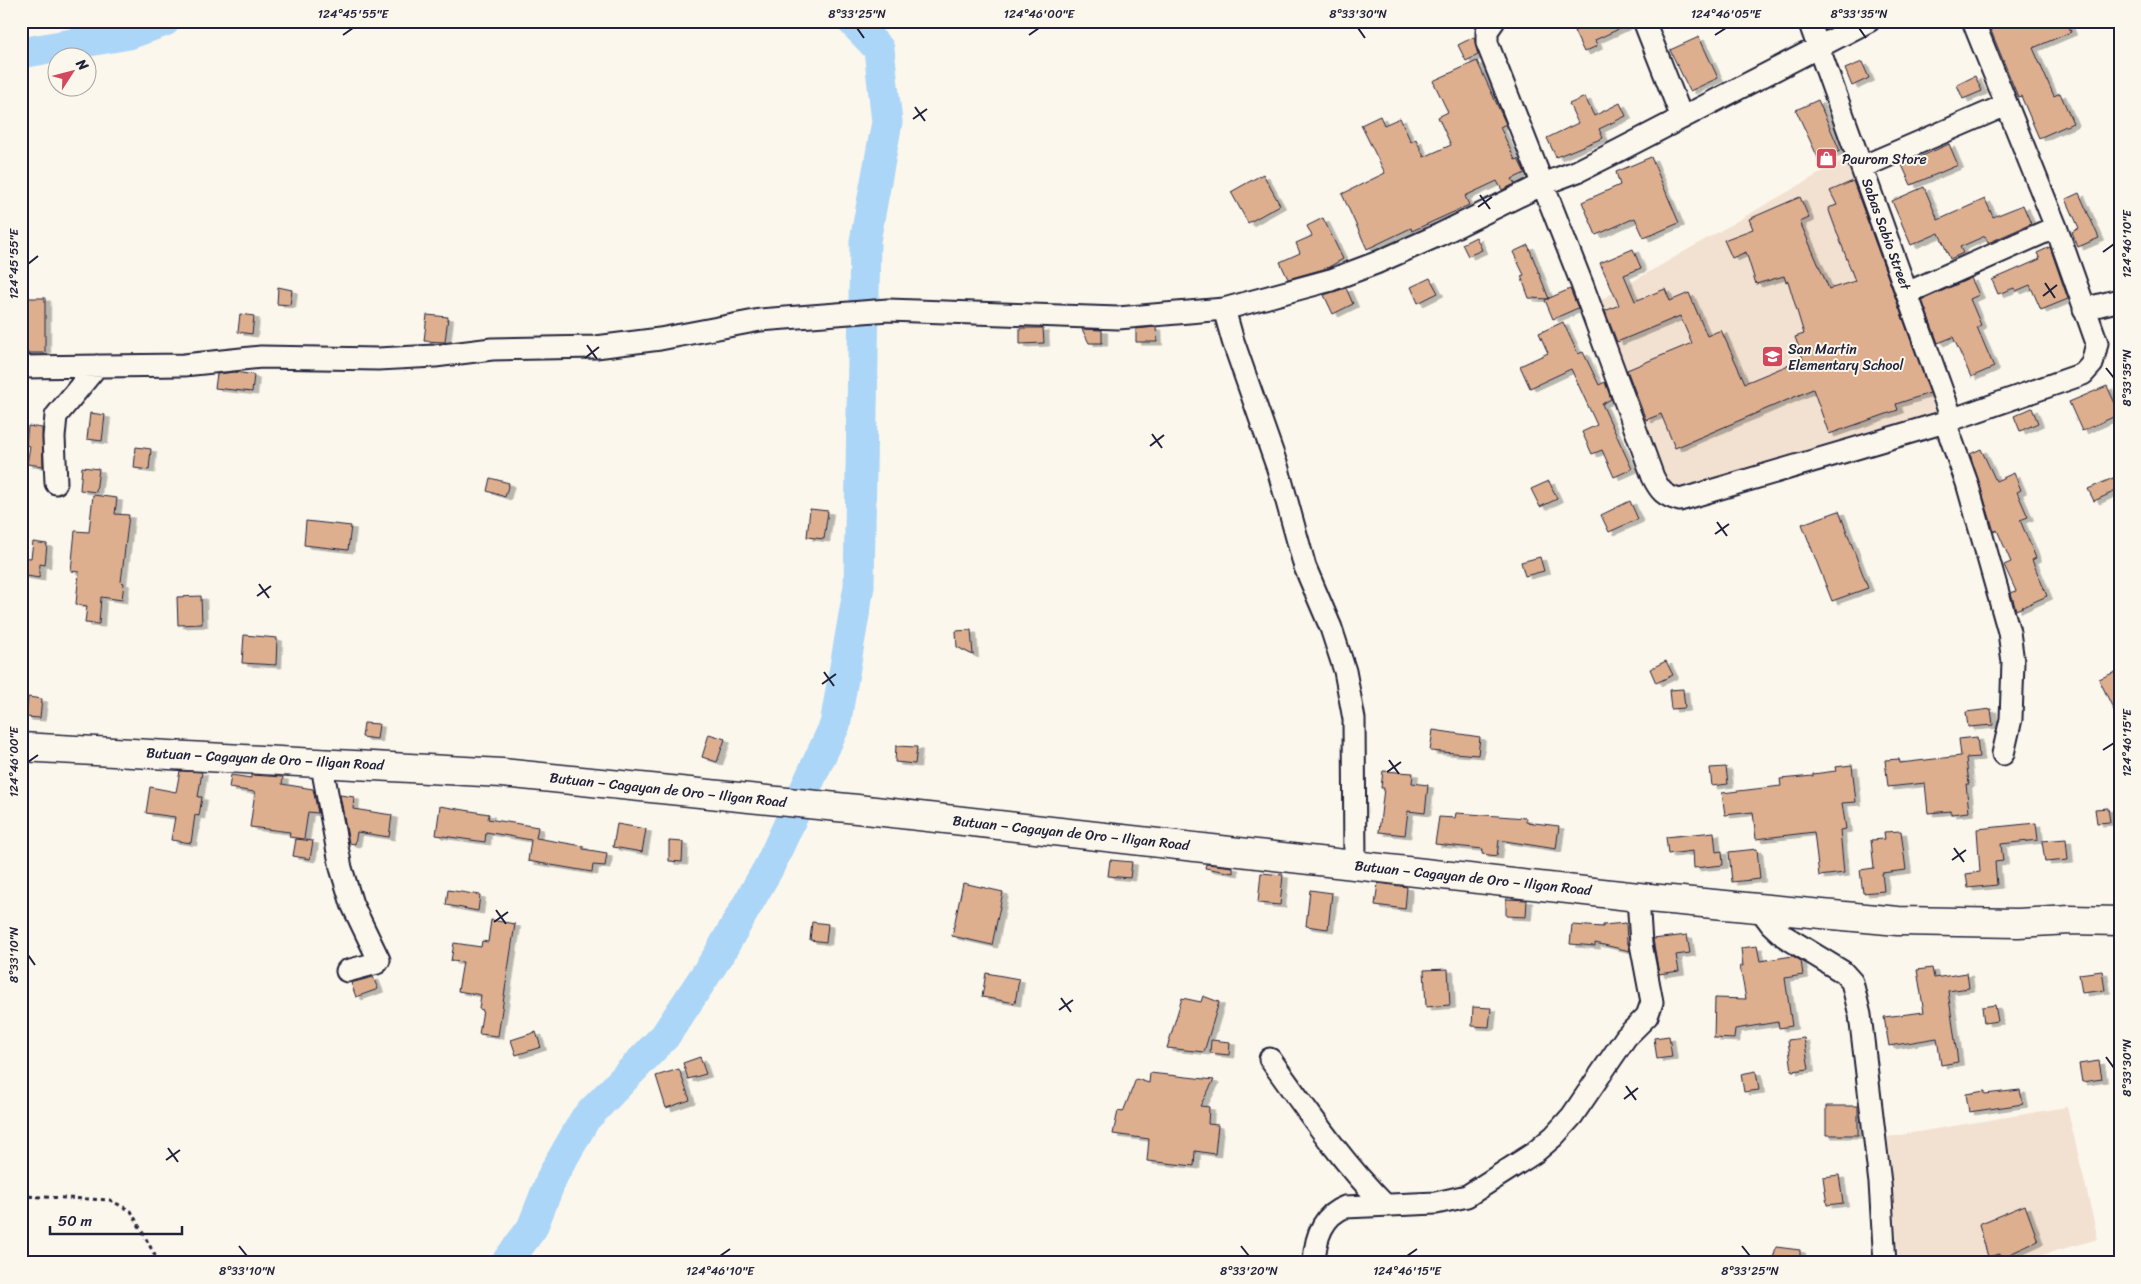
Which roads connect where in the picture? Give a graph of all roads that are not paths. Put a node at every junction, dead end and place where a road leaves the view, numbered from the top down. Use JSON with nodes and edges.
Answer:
{"nodes":[{"id":1,"x":1494,"y":21,"type":"edge"},
{"id":2,"x":1644,"y":21,"type":"edge"},
{"id":3,"x":1809,"y":21,"type":"edge"},
{"id":4,"x":1868,"y":21,"type":"edge"},
{"id":5,"x":1974,"y":21,"type":"edge"},
{"id":6,"x":1818,"y":46,"type":"junction"},
{"id":7,"x":2006,"y":105,"type":"junction"},
{"id":8,"x":1682,"y":118,"type":"junction"},
{"id":9,"x":1862,"y":167,"type":"junction"},
{"id":10,"x":1543,"y":184,"type":"junction"},
{"id":11,"x":2056,"y":227,"type":"junction"},
{"id":12,"x":1908,"y":293,"type":"junction"},
{"id":13,"x":2120,"y":300,"type":"edge"},
{"id":14,"x":1224,"y":309,"type":"junction"},
{"id":15,"x":2084,"y":309,"type":"junction"},
{"id":16,"x":21,"y":366,"type":"edge"},
{"id":17,"x":97,"y":366,"type":"junction"},
{"id":18,"x":1949,"y":421,"type":"junction"},
{"id":19,"x":56,"y":483,"type":"dead end"},
{"id":20,"x":21,"y":746,"type":"edge"},
{"id":21,"x":2003,"y":754,"type":"dead end"},
{"id":22,"x":324,"y":763,"type":"junction"},
{"id":23,"x":1355,"y":865,"type":"junction"},
{"id":24,"x":1638,"y":897,"type":"junction"},
{"id":25,"x":1758,"y":908,"type":"junction"},
{"id":26,"x":2120,"y":920,"type":"edge"},
{"id":27,"x":346,"y":971,"type":"dead end"},
{"id":28,"x":1270,"y":1058,"type":"dead end"},
{"id":29,"x":1386,"y":1205,"type":"junction"},
{"id":30,"x":1314,"y":1263,"type":"edge"},
{"id":31,"x":1885,"y":1263,"type":"edge"}],
"edges":[{"from":1,"to":10,"type":"street"},
{"from":2,"to":8,"type":"street"},
{"from":3,"to":6,"type":"street","name":"Sabas Sabio Street"},
{"from":4,"to":6,"type":"street"},
{"from":5,"to":7,"type":"street"},
{"from":6,"to":8,"type":"street"},
{"from":6,"to":9,"type":"street","name":"Sabas Sabio Street"},
{"from":7,"to":9,"type":"street"},
{"from":7,"to":11,"type":"street"},
{"from":8,"to":10,"type":"street"},
{"from":9,"to":12,"type":"street","name":"Sabas Sabio Street"},
{"from":10,"to":14,"type":"street"},
{"from":10,"to":18,"type":"street"},
{"from":11,"to":12,"type":"street"},
{"from":11,"to":15,"type":"street"},
{"from":12,"to":18,"type":"street","name":"Sabas Sabio Street"},
{"from":13,"to":15,"type":"street"},
{"from":14,"to":17,"type":"street"},
{"from":14,"to":23,"type":"street"},
{"from":15,"to":18,"type":"street"},
{"from":16,"to":17,"type":"street"},
{"from":17,"to":19,"type":"street"},
{"from":18,"to":21,"type":"street","name":"Sabas Sabio Street"},
{"from":20,"to":22,"type":"highway","name":"Butuan – Cagayan de Oro – Iligan Road"},
{"from":22,"to":23,"type":"highway","name":"Butuan – Cagayan de Oro – Iligan Road"},
{"from":22,"to":27,"type":"street"},
{"from":23,"to":24,"type":"highway","name":"Butuan – Cagayan de Oro – Iligan Road"},
{"from":24,"to":25,"type":"highway","name":"Butuan – Cagayan de Oro – Iligan Road"},
{"from":24,"to":29,"type":"street"},
{"from":25,"to":26,"type":"highway","name":"Butuan – Cagayan de Oro – Iligan Road"},
{"from":25,"to":31,"type":"street"},
{"from":28,"to":29,"type":"street"},
{"from":29,"to":30,"type":"street"}]}
